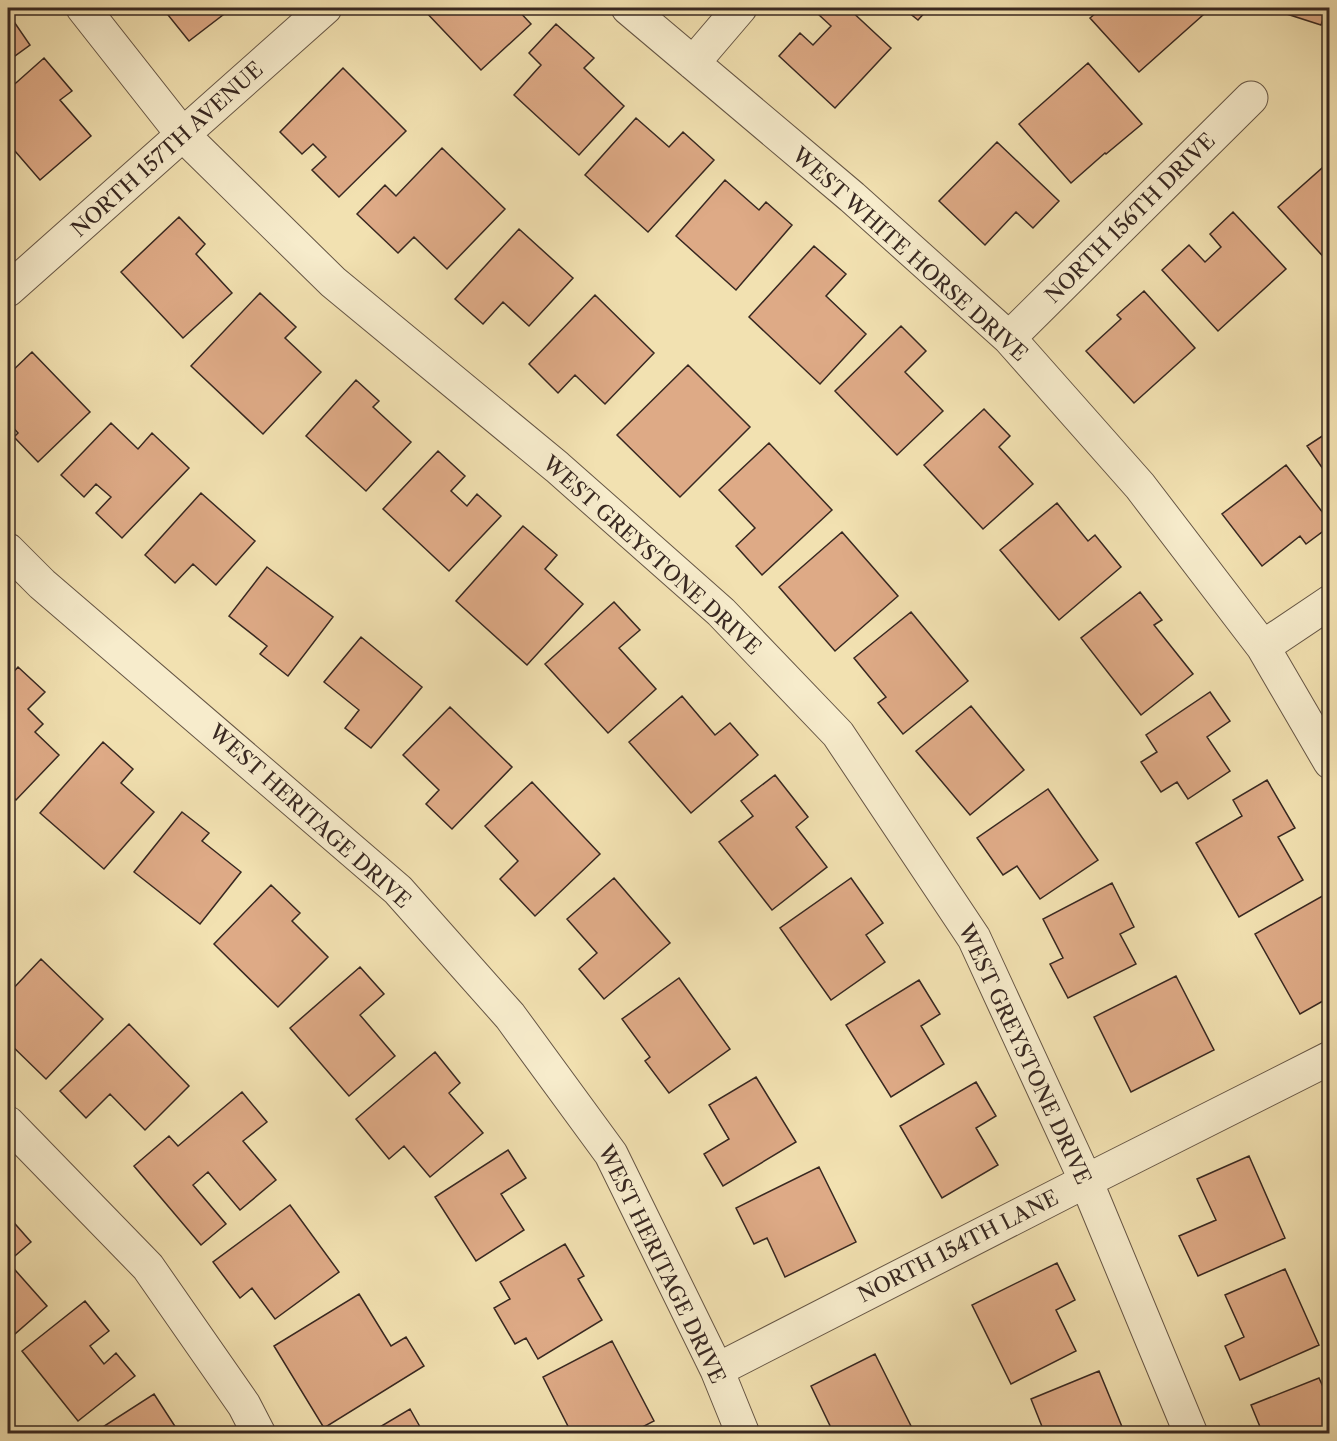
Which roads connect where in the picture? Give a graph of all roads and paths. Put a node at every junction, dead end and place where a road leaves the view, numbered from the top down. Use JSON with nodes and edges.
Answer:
{"nodes":[{"id":1,"x":83,"y":8,"type":"edge"},
{"id":2,"x":325,"y":8,"type":"edge"},
{"id":3,"x":628,"y":8,"type":"edge"},
{"id":4,"x":740,"y":8,"type":"edge"},
{"id":5,"x":693,"y":63,"type":"junction"},
{"id":6,"x":1251,"y":99,"type":"dead end"},
{"id":7,"x":183,"y":135,"type":"junction"},
{"id":8,"x":8,"y":290,"type":"edge"},
{"id":9,"x":1009,"y":338,"type":"junction"},
{"id":10,"x":8,"y":550,"type":"edge"},
{"id":11,"x":1329,"y":602,"type":"edge"},
{"id":12,"x":1263,"y":647,"type":"junction"},
{"id":13,"x":1329,"y":762,"type":"edge"},
{"id":14,"x":1329,"y":1058,"type":"edge"},
{"id":15,"x":8,"y":1123,"type":"edge"},
{"id":16,"x":1086,"y":1180,"type":"junction"},
{"id":17,"x":717,"y":1370,"type":"junction"},
{"id":18,"x":259,"y":1434,"type":"edge"},
{"id":19,"x":743,"y":1434,"type":"edge"},
{"id":20,"x":1191,"y":1434,"type":"edge"}],
"edges":[{"from":1,"to":7,"type":"street","name":"WEST GREYSTONE DRIVE"},
{"from":2,"to":7,"type":"street","name":"NORTH 157TH AVENUE"},
{"from":3,"to":5,"type":"street","name":"WEST WHITE HORSE DRIVE"},
{"from":4,"to":5,"type":"street"},
{"from":5,"to":9,"type":"street","name":"WEST WHITE HORSE DRIVE"},
{"from":6,"to":9,"type":"street","name":"NORTH 156TH DRIVE"},
{"from":7,"to":8,"type":"street","name":"NORTH 157TH AVENUE"},
{"from":7,"to":16,"type":"street","name":"WEST GREYSTONE DRIVE"},
{"from":9,"to":12,"type":"street","name":"WEST WHITE HORSE DRIVE"},
{"from":10,"to":17,"type":"street","name":"WEST HERITAGE DRIVE"},
{"from":11,"to":12,"type":"street"},
{"from":12,"to":13,"type":"street","name":"WEST WHITE HORSE DRIVE"},
{"from":14,"to":16,"type":"street","name":"NORTH 154TH LANE"},
{"from":15,"to":18,"type":"street"},
{"from":16,"to":17,"type":"street","name":"NORTH 154TH LANE"},
{"from":16,"to":20,"type":"street","name":"WEST GREYSTONE DRIVE"},
{"from":17,"to":19,"type":"street","name":"WEST HERITAGE DRIVE"}]}
